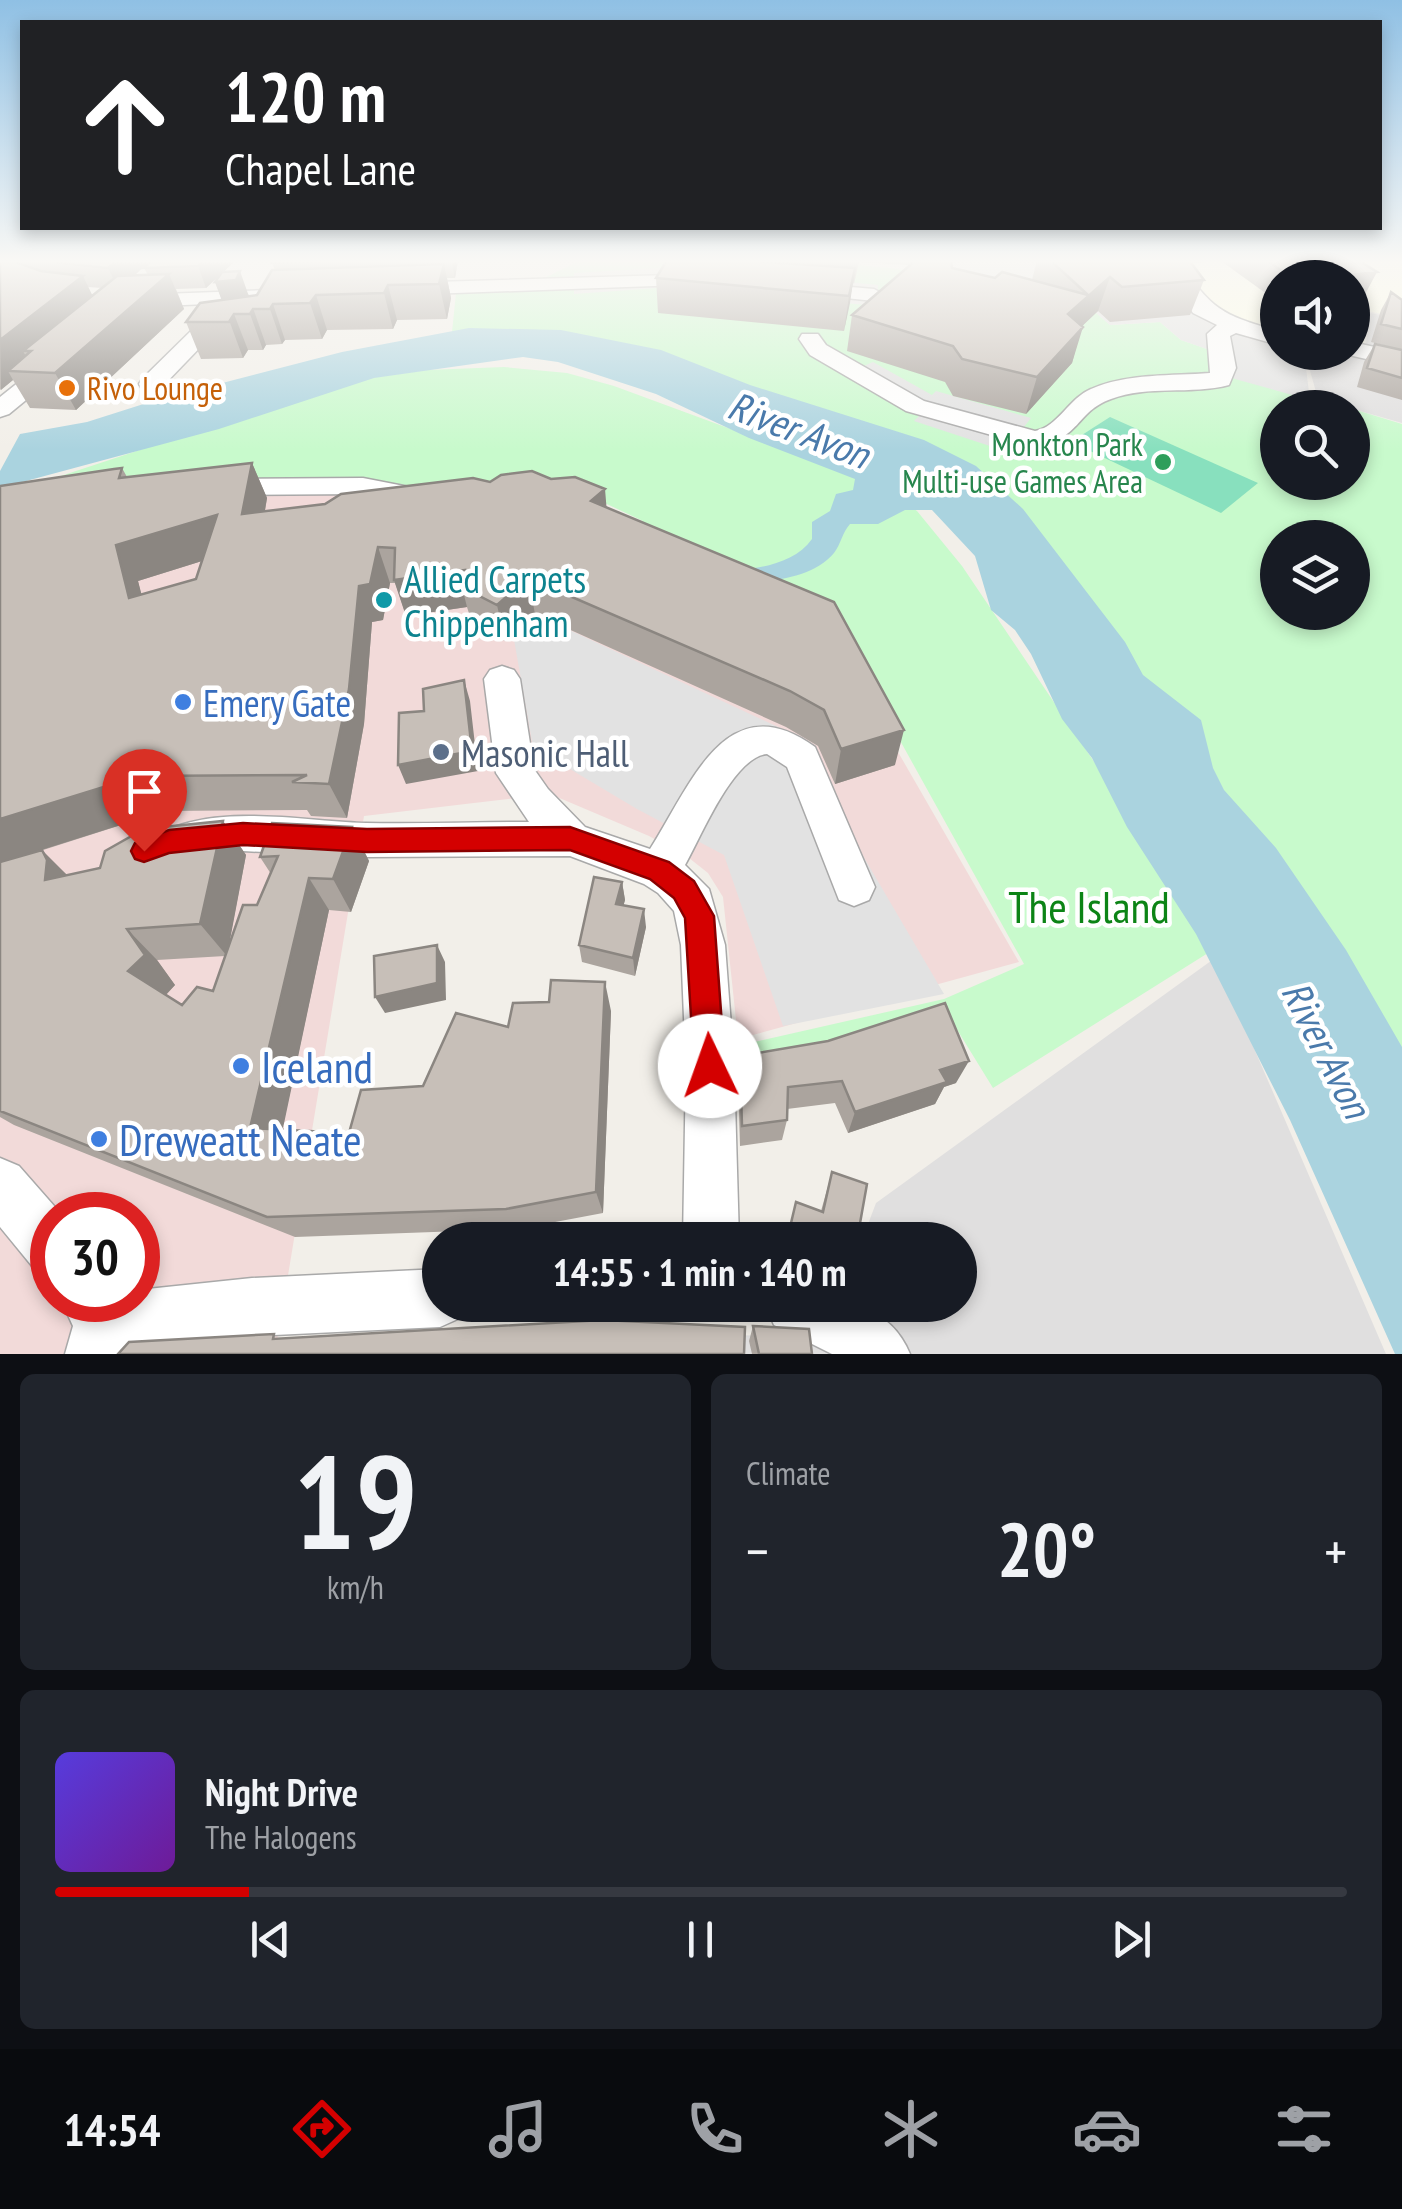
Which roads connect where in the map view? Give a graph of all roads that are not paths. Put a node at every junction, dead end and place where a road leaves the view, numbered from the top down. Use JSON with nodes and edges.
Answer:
{"nodes":[{"id":1,"x":246,"y":323,"type":"edge"},
{"id":2,"x":1228,"y":323,"type":"edge"},
{"id":3,"x":1233,"y":326,"type":"junction"},
{"id":4,"x":1260,"y":333,"type":"edge"},
{"id":5,"x":810,"y":339,"type":"dead end"},
{"id":6,"x":70,"y":351,"type":"edge"},
{"id":7,"x":1370,"y":354,"type":"edge"},
{"id":8,"x":1402,"y":360,"type":"edge"},
{"id":9,"x":152,"y":384,"type":"dead end"},
{"id":10,"x":0,"y":410,"type":"edge"},
{"id":11,"x":180,"y":487,"type":"edge"},
{"id":12,"x":456,"y":495,"type":"edge"},
{"id":13,"x":502,"y":679,"type":"dead end"},
{"id":14,"x":570,"y":839,"type":"junction"},
{"id":15,"x":156,"y":846,"type":"edge"},
{"id":16,"x":659,"y":871,"type":"junction"},
{"id":17,"x":854,"y":887,"type":"dead end"},
{"id":18,"x":0,"y":1184,"type":"edge"},
{"id":19,"x":30,"y":1220,"type":"edge"},
{"id":20,"x":710,"y":1222,"type":"edge"},
{"id":21,"x":422,"y":1299,"type":"edge"},
{"id":22,"x":829,"y":1322,"type":"edge"},
{"id":23,"x":96,"y":1325,"type":"edge"},
{"id":24,"x":880,"y":1354,"type":"edge"}],
"edges":[{"from":1,"to":9,"type":"street"},
{"from":2,"to":3,"type":"street"},
{"from":3,"to":4,"type":"street"},
{"from":3,"to":5,"type":"street"},
{"from":6,"to":10,"type":"street"},
{"from":7,"to":8,"type":"street"},
{"from":11,"to":12,"type":"street"},
{"from":13,"to":14,"type":"street"},
{"from":14,"to":15,"type":"street"},
{"from":14,"to":16,"type":"street"},
{"from":16,"to":17,"type":"street"},
{"from":16,"to":20,"type":"street"},
{"from":18,"to":19,"type":"street"},
{"from":21,"to":23,"type":"street"},
{"from":22,"to":24,"type":"street"}]}
